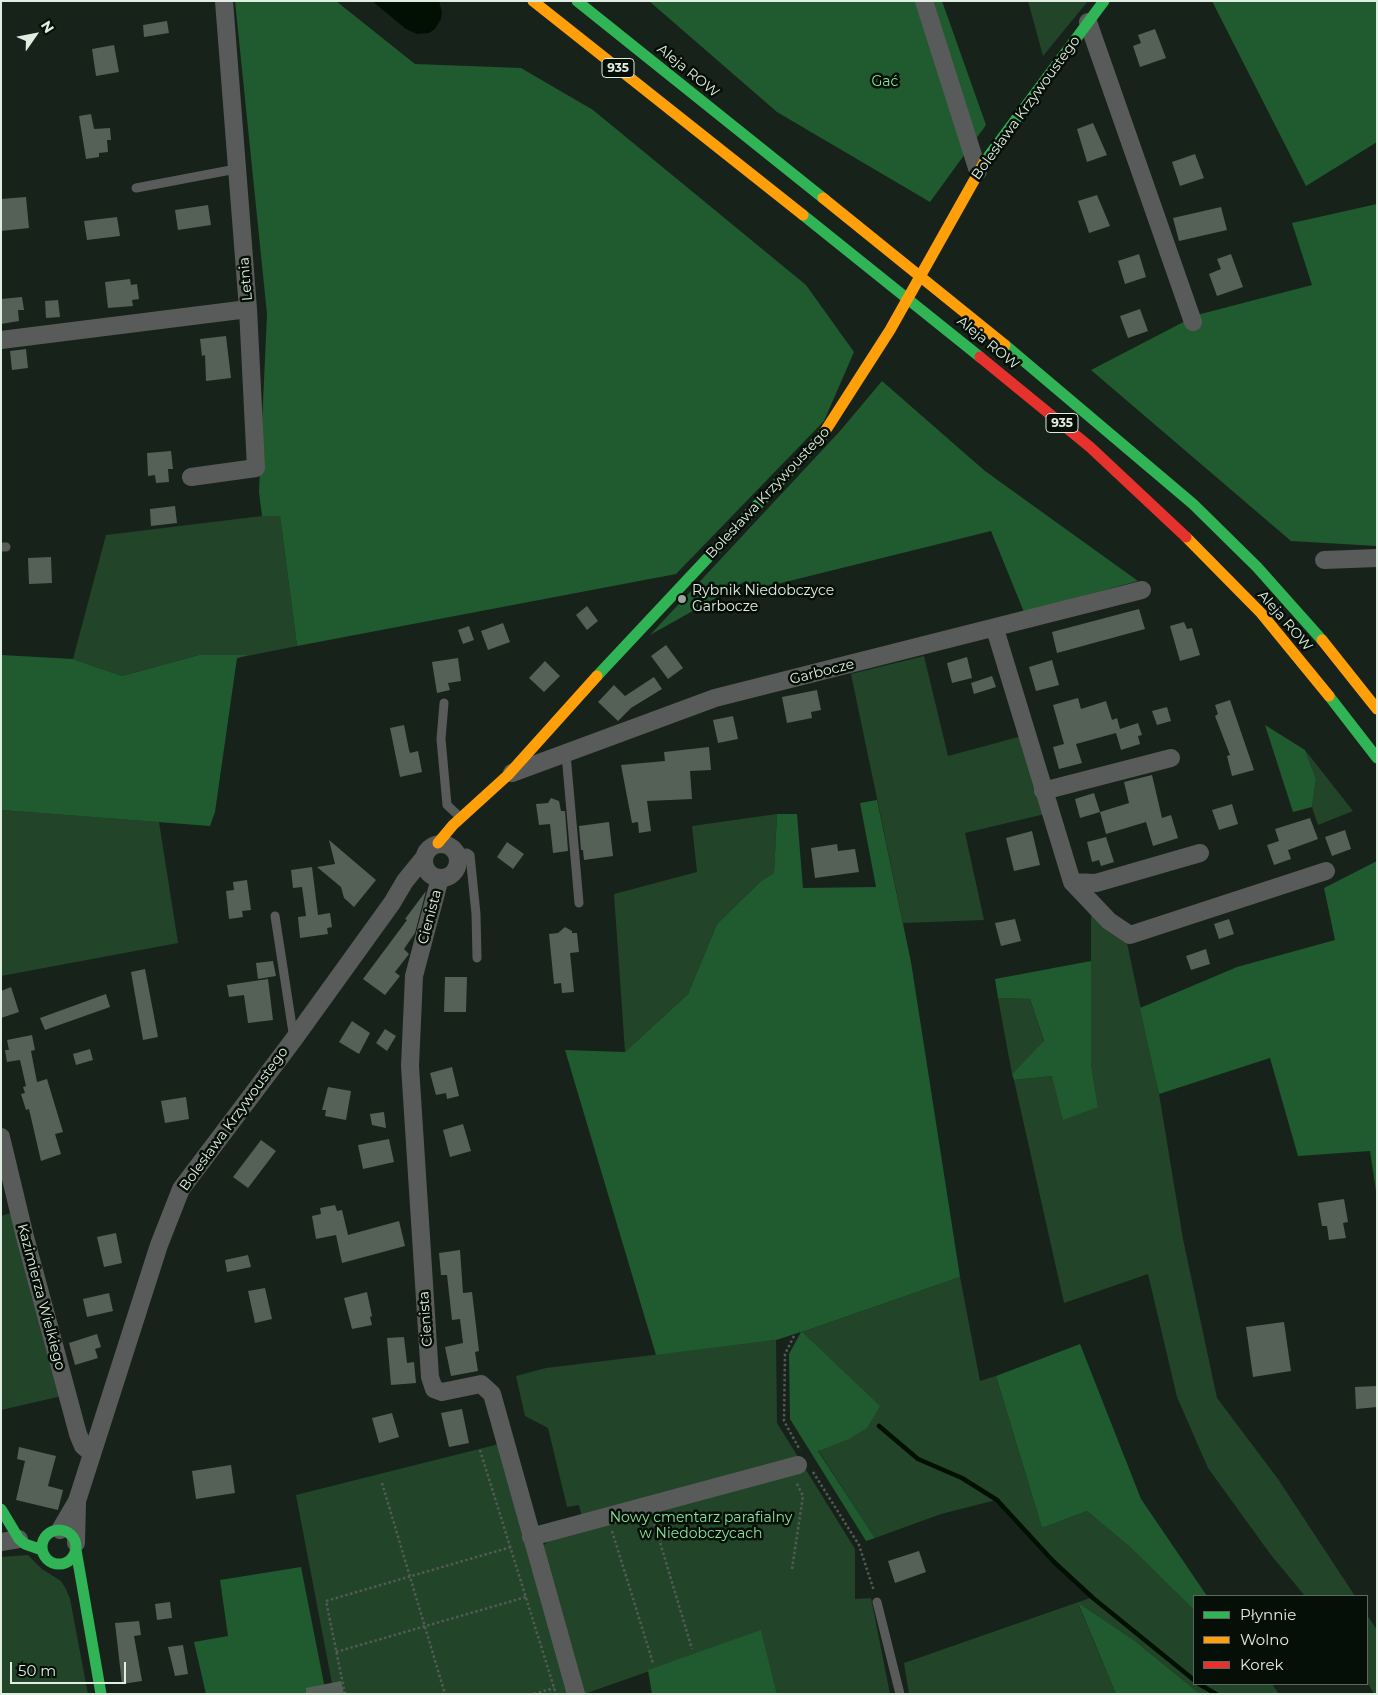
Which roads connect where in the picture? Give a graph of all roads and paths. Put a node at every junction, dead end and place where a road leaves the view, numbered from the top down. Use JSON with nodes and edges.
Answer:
{"nodes":[{"id":1,"x":224,"y":1,"type":"edge"},
{"id":2,"x":533,"y":1,"type":"edge"},
{"id":3,"x":577,"y":1,"type":"edge"},
{"id":4,"x":924,"y":1,"type":"edge"},
{"id":5,"x":1104,"y":1,"type":"edge"},
{"id":6,"x":1088,"y":22,"type":"junction"},
{"id":7,"x":236,"y":169,"type":"junction"},
{"id":8,"x":978,"y":171,"type":"junction"},
{"id":9,"x":136,"y":188,"type":"dead end"},
{"id":10,"x":248,"y":308,"type":"junction"},
{"id":11,"x":1193,"y":322,"type":"dead end"},
{"id":12,"x":1,"y":340,"type":"edge"},
{"id":13,"x":192,"y":477,"type":"dead end"},
{"id":14,"x":1377,"y":558,"type":"edge"},
{"id":15,"x":1324,"y":560,"type":"dead end"},
{"id":16,"x":1142,"y":590,"type":"dead end"},
{"id":17,"x":995,"y":629,"type":"junction"},
{"id":18,"x":444,"y":703,"type":"dead end"},
{"id":19,"x":1377,"y":709,"type":"edge"},
{"id":20,"x":566,"y":754,"type":"junction"},
{"id":21,"x":1171,"y":758,"type":"dead end"},
{"id":22,"x":1377,"y":758,"type":"edge"},
{"id":23,"x":508,"y":775,"type":"junction"},
{"id":24,"x":1043,"y":791,"type":"junction"},
{"id":25,"x":462,"y":819,"type":"junction"},
{"id":26,"x":438,"y":843,"type":"junction"},
{"id":27,"x":1200,"y":853,"type":"dead end"},
{"id":28,"x":457,"y":854,"type":"junction"},
{"id":29,"x":423,"y":859,"type":"junction"},
{"id":30,"x":1326,"y":871,"type":"dead end"},
{"id":31,"x":436,"y":877,"type":"junction"},
{"id":32,"x":1072,"y":882,"type":"junction"},
{"id":33,"x":392,"y":903,"type":"junction"},
{"id":34,"x":579,"y":903,"type":"dead end"},
{"id":35,"x":275,"y":916,"type":"dead end"},
{"id":36,"x":477,"y":958,"type":"dead end"},
{"id":37,"x":294,"y":1039,"type":"junction"},
{"id":38,"x":1,"y":1137,"type":"edge"},
{"id":39,"x":794,"y":1336,"type":"dead end"},
{"id":40,"x":480,"y":1450,"type":"dead end"},
{"id":41,"x":90,"y":1452,"type":"junction"},
{"id":42,"x":800,"y":1463,"type":"junction"},
{"id":43,"x":382,"y":1483,"type":"dead end"},
{"id":44,"x":76,"y":1501,"type":"junction"},
{"id":45,"x":649,"y":1506,"type":"junction"},
{"id":46,"x":5,"y":1513,"type":"edge"},
{"id":47,"x":608,"y":1517,"type":"junction"},
{"id":48,"x":20,"y":1530,"type":"junction"},
{"id":49,"x":50,"y":1531,"type":"junction"},
{"id":50,"x":1,"y":1542,"type":"edge"},
{"id":51,"x":533,"y":1544,"type":"junction"},
{"id":52,"x":76,"y":1546,"type":"junction"},
{"id":53,"x":510,"y":1548,"type":"junction"},
{"id":54,"x":42,"y":1550,"type":"junction"},
{"id":55,"x":59,"y":1564,"type":"junction"},
{"id":56,"x":792,"y":1569,"type":"dead end"},
{"id":57,"x":410,"y":1576,"type":"junction"},
{"id":58,"x":526,"y":1597,"type":"junction"},
{"id":59,"x":84,"y":1602,"type":"junction"},
{"id":60,"x":877,"y":1602,"type":"joint"},
{"id":61,"x":425,"y":1626,"type":"junction"},
{"id":62,"x":692,"y":1649,"type":"dead end"},
{"id":63,"x":336,"y":1652,"type":"junction"},
{"id":64,"x":653,"y":1663,"type":"dead end"},
{"id":65,"x":554,"y":1688,"type":"junction"},
{"id":66,"x":101,"y":1694,"type":"edge"},
{"id":67,"x":345,"y":1694,"type":"edge"},
{"id":68,"x":445,"y":1694,"type":"edge"},
{"id":69,"x":534,"y":1694,"type":"edge"},
{"id":70,"x":556,"y":1694,"type":"edge"},
{"id":71,"x":576,"y":1694,"type":"edge"},
{"id":72,"x":900,"y":1694,"type":"edge"}],
"edges":[{"from":1,"to":7,"type":"street","name":"Letnia"},
{"from":2,"to":22,"type":"main road","name":"Aleja ROW","number":"935"},
{"from":3,"to":19,"type":"main road","name":"Aleja ROW","number":"935"},
{"from":4,"to":8,"type":"street"},
{"from":5,"to":6,"type":"main road","name":"Bolesława Krzywoustego"},
{"from":6,"to":8,"type":"main road","name":"Bolesława Krzywoustego"},
{"from":6,"to":11,"type":"street"},
{"from":7,"to":9,"type":"lane"},
{"from":7,"to":10,"type":"street","name":"Letnia"},
{"from":8,"to":23,"type":"main road","name":"Bolesława Krzywoustego"},
{"from":10,"to":12,"type":"street","name":"Letnia"},
{"from":10,"to":13,"type":"street"},
{"from":14,"to":15,"type":"street"},
{"from":16,"to":17,"type":"street","name":"Garbocze"},
{"from":17,"to":20,"type":"street","name":"Garbocze"},
{"from":17,"to":24,"type":"street"},
{"from":18,"to":25,"type":"lane"},
{"from":20,"to":23,"type":"street","name":"Garbocze"},
{"from":20,"to":34,"type":"lane"},
{"from":21,"to":24,"type":"street"},
{"from":23,"to":25,"type":"main road","name":"Bolesława Krzywoustego"},
{"from":24,"to":32,"type":"street"},
{"from":25,"to":26,"type":"main road","name":"Bolesława Krzywoustego"},
{"from":25,"to":28,"type":"street"},
{"from":26,"to":28,"type":"street"},
{"from":26,"to":29,"type":"street"},
{"from":27,"to":32,"type":"street"},
{"from":28,"to":31,"type":"street"},
{"from":28,"to":36,"type":"lane"},
{"from":29,"to":31,"type":"street"},
{"from":29,"to":33,"type":"street","name":"Bolesława Krzywoustego"},
{"from":30,"to":32,"type":"street"},
{"from":31,"to":33,"type":"street","name":"Bolesława Krzywoustego"},
{"from":31,"to":51,"type":"street","name":"Cienista"},
{"from":33,"to":37,"type":"street","name":"Bolesława Krzywoustego"},
{"from":35,"to":37,"type":"lane"},
{"from":37,"to":41,"type":"street","name":"Bolesława Krzywoustego"},
{"from":38,"to":41,"type":"street","name":"Kazimierza Wielkiego"},
{"from":39,"to":42,"type":"path"},
{"from":40,"to":53,"type":"path"},
{"from":41,"to":44,"type":"street","name":"Bolesława Krzywoustego"},
{"from":42,"to":45,"type":"street"},
{"from":42,"to":56,"type":"path"},
{"from":42,"to":60,"type":"path"},
{"from":43,"to":57,"type":"path"},
{"from":44,"to":49,"type":"street","name":"Bolesława Krzywoustego"},
{"from":44,"to":52,"type":"street","name":"Bolesława Krzywoustego"},
{"from":45,"to":47,"type":"street"},
{"from":45,"to":62,"type":"path"},
{"from":46,"to":48,"type":"main road"},
{"from":46,"to":48,"type":"main road"},
{"from":47,"to":51,"type":"street"},
{"from":47,"to":64,"type":"path"},
{"from":48,"to":50,"type":"street"},
{"from":48,"to":54,"type":"main road"},
{"from":49,"to":52,"type":"main road"},
{"from":49,"to":54,"type":"main road"},
{"from":51,"to":71,"type":"street","name":"Cienista"},
{"from":52,"to":55,"type":"main road"},
{"from":52,"to":59,"type":"main road"},
{"from":53,"to":57,"type":"path"},
{"from":53,"to":58,"type":"path"},
{"from":54,"to":55,"type":"main road"},
{"from":55,"to":59,"type":"main road"},
{"from":57,"to":61,"type":"path"},
{"from":57,"to":63,"type":"path"},
{"from":58,"to":61,"type":"path"},
{"from":58,"to":65,"type":"path"},
{"from":59,"to":66,"type":"main road"},
{"from":60,"to":72,"type":"lane"},
{"from":61,"to":63,"type":"path"},
{"from":61,"to":68,"type":"path"},
{"from":63,"to":67,"type":"path"},
{"from":65,"to":69,"type":"path"},
{"from":65,"to":70,"type":"path"}]}
